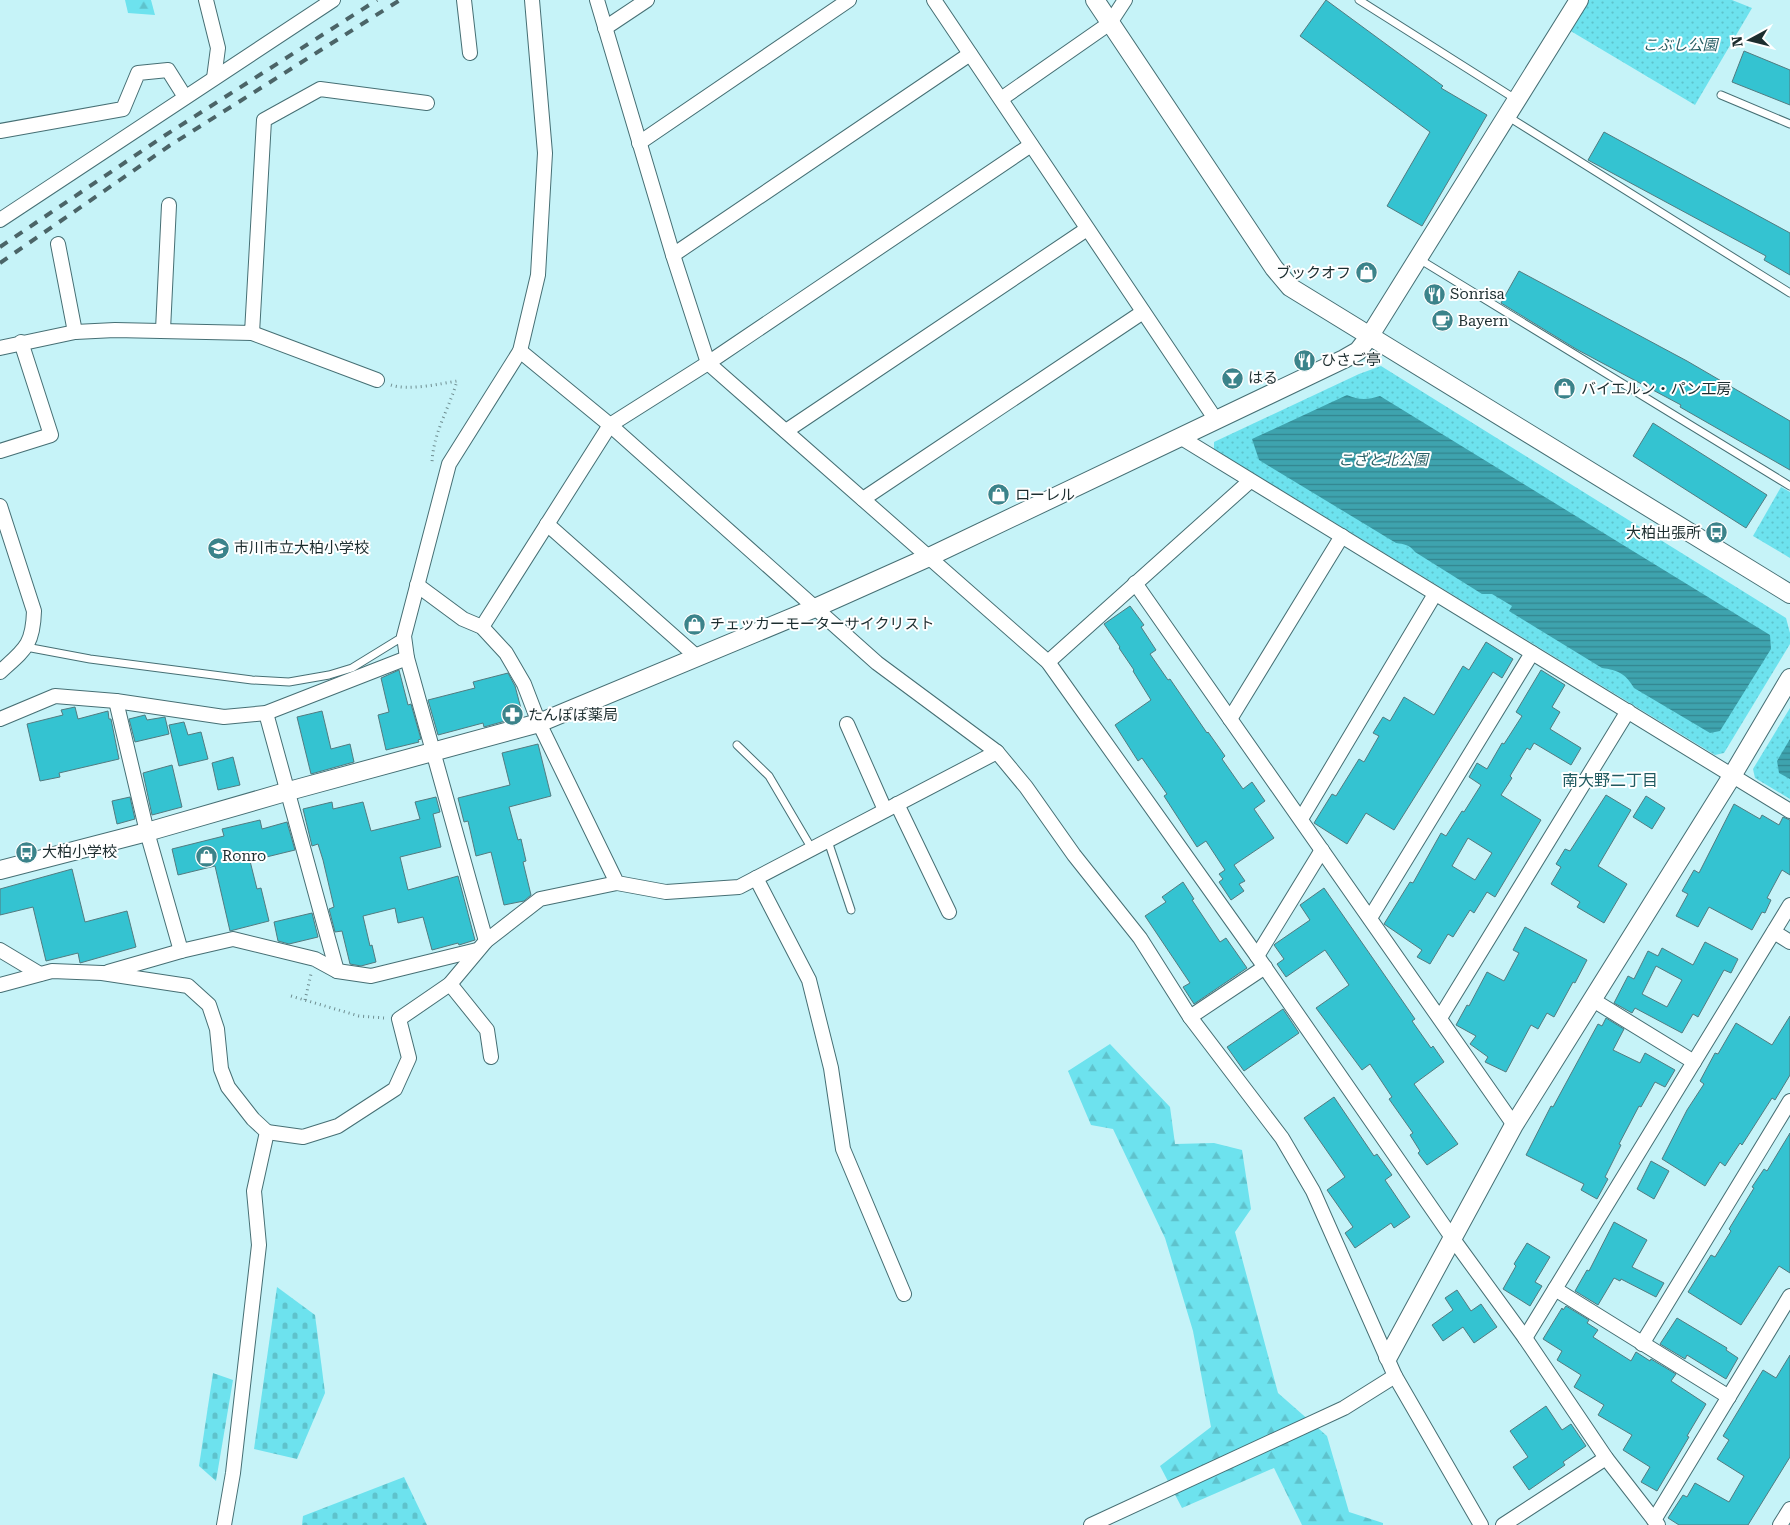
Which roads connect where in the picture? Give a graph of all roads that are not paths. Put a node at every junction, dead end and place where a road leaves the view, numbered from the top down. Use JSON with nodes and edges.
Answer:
{"nodes":[{"id":1,"x":206,"y":0,"type":"edge"},
{"id":2,"x":333,"y":0,"type":"edge"},
{"id":3,"x":464,"y":0,"type":"edge"},
{"id":4,"x":532,"y":0,"type":"edge"},
{"id":5,"x":597,"y":0,"type":"edge"},
{"id":6,"x":647,"y":0,"type":"edge"},
{"id":7,"x":850,"y":0,"type":"edge"},
{"id":8,"x":934,"y":0,"type":"edge"},
{"id":9,"x":1095,"y":0,"type":"edge"},
{"id":10,"x":1124,"y":0,"type":"edge"},
{"id":11,"x":1359,"y":0,"type":"edge"},
{"id":12,"x":1579,"y":0,"type":"edge"},
{"id":13,"x":1110,"y":23,"type":"junction"},
{"id":14,"x":605,"y":28,"type":"junction"},
{"id":15,"x":470,"y":53,"type":"dead end"},
{"id":16,"x":970,"y":54,"type":"junction"},
{"id":17,"x":214,"y":78,"type":"junction"},
{"id":18,"x":1720,"y":95,"type":"dead end"},
{"id":19,"x":185,"y":98,"type":"junction"},
{"id":20,"x":1001,"y":99,"type":"junction"},
{"id":21,"x":1517,"y":100,"type":"junction"},
{"id":22,"x":427,"y":103,"type":"dead end"},
{"id":23,"x":1507,"y":116,"type":"junction"},
{"id":24,"x":1790,"y":124,"type":"edge"},
{"id":25,"x":0,"y":131,"type":"edge"},
{"id":26,"x":639,"y":143,"type":"junction"},
{"id":27,"x":1030,"y":145,"type":"junction"},
{"id":28,"x":169,"y":205,"type":"dead end"},
{"id":29,"x":0,"y":220,"type":"edge"},
{"id":30,"x":1087,"y":229,"type":"junction"},
{"id":31,"x":58,"y":244,"type":"dead end"},
{"id":32,"x":673,"y":255,"type":"junction"},
{"id":33,"x":1418,"y":259,"type":"junction"},
{"id":34,"x":1790,"y":292,"type":"edge"},
{"id":35,"x":1143,"y":312,"type":"junction"},
{"id":36,"x":163,"y":330,"type":"junction"},
{"id":37,"x":75,"y":332,"type":"junction"},
{"id":38,"x":252,"y":333,"type":"junction"},
{"id":39,"x":1369,"y":337,"type":"junction"},
{"id":40,"x":21,"y":342,"type":"junction"},
{"id":41,"x":0,"y":348,"type":"edge"},
{"id":42,"x":520,"y":351,"type":"junction"},
{"id":43,"x":708,"y":363,"type":"junction"},
{"id":44,"x":377,"y":380,"type":"road end"},
{"id":45,"x":1216,"y":420,"type":"junction"},
{"id":46,"x":610,"y":425,"type":"junction"},
{"id":47,"x":786,"y":431,"type":"junction"},
{"id":48,"x":1180,"y":437,"type":"junction"},
{"id":49,"x":0,"y":451,"type":"edge"},
{"id":50,"x":1250,"y":481,"type":"junction"},
{"id":51,"x":1790,"y":486,"type":"edge"},
{"id":52,"x":863,"y":499,"type":"junction"},
{"id":53,"x":0,"y":506,"type":"edge"},
{"id":54,"x":548,"y":524,"type":"junction"},
{"id":55,"x":1342,"y":536,"type":"junction"},
{"id":56,"x":929,"y":557,"type":"junction"},
{"id":57,"x":1135,"y":583,"type":"junction"},
{"id":58,"x":417,"y":584,"type":"junction"},
{"id":59,"x":1435,"y":594,"type":"junction"},
{"id":60,"x":1790,"y":594,"type":"edge"},
{"id":61,"x":814,"y":608,"type":"junction"},
{"id":62,"x":482,"y":627,"type":"junction"},
{"id":63,"x":404,"y":636,"type":"junction"},
{"id":64,"x":26,"y":647,"type":"junction"},
{"id":65,"x":1532,"y":654,"type":"junction"},
{"id":66,"x":697,"y":657,"type":"junction"},
{"id":67,"x":407,"y":658,"type":"junction"},
{"id":68,"x":1048,"y":662,"type":"junction"},
{"id":69,"x":0,"y":672,"type":"edge"},
{"id":70,"x":1790,"y":678,"type":"edge"},
{"id":71,"x":116,"y":701,"type":"junction"},
{"id":72,"x":1628,"y":712,"type":"junction"},
{"id":73,"x":266,"y":713,"type":"junction"},
{"id":74,"x":1230,"y":718,"type":"junction"},
{"id":75,"x":0,"y":719,"type":"edge"},
{"id":76,"x":539,"y":723,"type":"junction"},
{"id":77,"x":847,"y":724,"type":"dead end"},
{"id":78,"x":737,"y":745,"type":"dead end"},
{"id":79,"x":432,"y":752,"type":"junction"},
{"id":80,"x":997,"y":752,"type":"junction"},
{"id":81,"x":1732,"y":776,"type":"junction"},
{"id":82,"x":289,"y":791,"type":"junction"},
{"id":83,"x":891,"y":807,"type":"junction"},
{"id":84,"x":1790,"y":811,"type":"edge"},
{"id":85,"x":1300,"y":819,"type":"junction"},
{"id":86,"x":147,"y":832,"type":"junction"},
{"id":87,"x":828,"y":841,"type":"junction"},
{"id":88,"x":812,"y":849,"type":"junction"},
{"id":89,"x":1322,"y":850,"type":"junction"},
{"id":90,"x":0,"y":870,"type":"edge"},
{"id":91,"x":756,"y":878,"type":"junction"},
{"id":92,"x":617,"y":883,"type":"junction"},
{"id":93,"x":1790,"y":905,"type":"edge"},
{"id":94,"x":851,"y":910,"type":"dead end"},
{"id":95,"x":950,"y":912,"type":"dead end"},
{"id":96,"x":1370,"y":918,"type":"junction"},
{"id":97,"x":1774,"y":932,"type":"junction"},
{"id":98,"x":1790,"y":942,"type":"edge"},
{"id":99,"x":481,"y":946,"type":"junction"},
{"id":100,"x":0,"y":950,"type":"edge"},
{"id":101,"x":181,"y":951,"type":"junction"},
{"id":102,"x":1261,"y":962,"type":"junction"},
{"id":103,"x":337,"y":971,"type":"junction"},
{"id":104,"x":102,"y":973,"type":"junction"},
{"id":105,"x":40,"y":974,"type":"junction"},
{"id":106,"x":0,"y":984,"type":"edge"},
{"id":107,"x":450,"y":984,"type":"junction"},
{"id":108,"x":1593,"y":1000,"type":"junction"},
{"id":109,"x":1190,"y":1017,"type":"junction"},
{"id":110,"x":1440,"y":1018,"type":"junction"},
{"id":111,"x":491,"y":1057,"type":"dead end"},
{"id":112,"x":1694,"y":1062,"type":"junction"},
{"id":113,"x":1790,"y":1101,"type":"edge"},
{"id":114,"x":1514,"y":1125,"type":"junction"},
{"id":115,"x":267,"y":1132,"type":"junction"},
{"id":116,"x":1453,"y":1239,"type":"junction"},
{"id":117,"x":1555,"y":1289,"type":"junction"},
{"id":118,"x":904,"y":1294,"type":"dead end"},
{"id":119,"x":1790,"y":1296,"type":"edge"},
{"id":120,"x":1525,"y":1338,"type":"junction"},
{"id":121,"x":1642,"y":1344,"type":"junction"},
{"id":122,"x":1388,"y":1356,"type":"junction"},
{"id":123,"x":1395,"y":1376,"type":"junction"},
{"id":124,"x":1728,"y":1397,"type":"junction"},
{"id":125,"x":1606,"y":1458,"type":"junction"},
{"id":126,"x":1790,"y":1509,"type":"edge"},
{"id":127,"x":1656,"y":1523,"type":"edge"},
{"id":128,"x":224,"y":1525,"type":"edge"},
{"id":129,"x":1091,"y":1525,"type":"edge"},
{"id":130,"x":1481,"y":1525,"type":"edge"},
{"id":131,"x":1503,"y":1525,"type":"edge"},
{"id":132,"x":1780,"y":1525,"type":"edge"}],
"edges":[{"from":1,"to":17,"type":"street"},
{"from":2,"to":17,"type":"street"},
{"from":3,"to":15,"type":"street"},
{"from":4,"to":42,"type":"street"},
{"from":5,"to":14,"type":"street"},
{"from":6,"to":14,"type":"street"},
{"from":7,"to":26,"type":"street"},
{"from":8,"to":16,"type":"street"},
{"from":9,"to":13,"type":"street"},
{"from":10,"to":13,"type":"street"},
{"from":11,"to":21,"type":"lane"},
{"from":12,"to":21,"type":"street"},
{"from":13,"to":20,"type":"street"},
{"from":13,"to":39,"type":"street"},
{"from":14,"to":26,"type":"street"},
{"from":16,"to":20,"type":"street"},
{"from":16,"to":32,"type":"street"},
{"from":17,"to":19,"type":"street"},
{"from":18,"to":24,"type":"lane"},
{"from":19,"to":25,"type":"street"},
{"from":19,"to":29,"type":"street"},
{"from":20,"to":27,"type":"street"},
{"from":21,"to":23,"type":"street"},
{"from":22,"to":38,"type":"street"},
{"from":23,"to":33,"type":"street"},
{"from":23,"to":34,"type":"lane"},
{"from":26,"to":32,"type":"street"},
{"from":27,"to":30,"type":"street"},
{"from":27,"to":43,"type":"street"},
{"from":28,"to":36,"type":"street"},
{"from":30,"to":35,"type":"street"},
{"from":30,"to":47,"type":"street"},
{"from":31,"to":37,"type":"street"},
{"from":32,"to":43,"type":"street"},
{"from":33,"to":39,"type":"street"},
{"from":33,"to":51,"type":"lane"},
{"from":35,"to":45,"type":"street"},
{"from":35,"to":52,"type":"street"},
{"from":36,"to":37,"type":"street"},
{"from":36,"to":38,"type":"street"},
{"from":37,"to":40,"type":"street"},
{"from":38,"to":44,"type":"street"},
{"from":39,"to":45,"type":"street"},
{"from":39,"to":60,"type":"street"},
{"from":40,"to":41,"type":"street"},
{"from":40,"to":49,"type":"street"},
{"from":42,"to":46,"type":"street"},
{"from":42,"to":58,"type":"street"},
{"from":43,"to":46,"type":"street"},
{"from":43,"to":47,"type":"street"},
{"from":45,"to":48,"type":"street"},
{"from":46,"to":54,"type":"street"},
{"from":46,"to":61,"type":"street"},
{"from":47,"to":52,"type":"street"},
{"from":48,"to":50,"type":"street"},
{"from":48,"to":56,"type":"street"},
{"from":50,"to":55,"type":"street"},
{"from":50,"to":57,"type":"street"},
{"from":52,"to":56,"type":"street"},
{"from":53,"to":64,"type":"street"},
{"from":54,"to":62,"type":"street"},
{"from":54,"to":66,"type":"street"},
{"from":55,"to":59,"type":"street"},
{"from":55,"to":74,"type":"street"},
{"from":56,"to":61,"type":"street"},
{"from":56,"to":68,"type":"street"},
{"from":57,"to":68,"type":"street"},
{"from":57,"to":74,"type":"street"},
{"from":58,"to":62,"type":"street"},
{"from":58,"to":63,"type":"street"},
{"from":59,"to":65,"type":"street"},
{"from":59,"to":85,"type":"street"},
{"from":61,"to":66,"type":"street"},
{"from":61,"to":80,"type":"street"},
{"from":62,"to":76,"type":"street"},
{"from":63,"to":64,"type":"lane"},
{"from":63,"to":67,"type":"street"},
{"from":64,"to":69,"type":"street"},
{"from":65,"to":72,"type":"street"},
{"from":65,"to":96,"type":"street"},
{"from":66,"to":76,"type":"street"},
{"from":67,"to":73,"type":"street"},
{"from":67,"to":79,"type":"street"},
{"from":68,"to":102,"type":"street"},
{"from":70,"to":81,"type":"street"},
{"from":71,"to":73,"type":"street"},
{"from":71,"to":75,"type":"street"},
{"from":71,"to":86,"type":"street"},
{"from":72,"to":81,"type":"street"},
{"from":72,"to":110,"type":"street"},
{"from":73,"to":82,"type":"street"},
{"from":74,"to":85,"type":"street"},
{"from":76,"to":79,"type":"street"},
{"from":76,"to":92,"type":"street"},
{"from":77,"to":83,"type":"street"},
{"from":78,"to":88,"type":"lane"},
{"from":79,"to":82,"type":"street"},
{"from":79,"to":99,"type":"street"},
{"from":80,"to":83,"type":"street"},
{"from":80,"to":109,"type":"street"},
{"from":81,"to":84,"type":"street"},
{"from":81,"to":108,"type":"street"},
{"from":82,"to":86,"type":"street"},
{"from":82,"to":103,"type":"street"},
{"from":83,"to":87,"type":"street"},
{"from":83,"to":95,"type":"street"},
{"from":85,"to":89,"type":"street"},
{"from":86,"to":90,"type":"street"},
{"from":86,"to":101,"type":"street"},
{"from":87,"to":88,"type":"street"},
{"from":87,"to":94,"type":"lane"},
{"from":88,"to":91,"type":"street"},
{"from":89,"to":96,"type":"street"},
{"from":89,"to":102,"type":"street"},
{"from":91,"to":92,"type":"street"},
{"from":91,"to":118,"type":"street"},
{"from":92,"to":99,"type":"street"},
{"from":93,"to":97,"type":"street"},
{"from":96,"to":110,"type":"street"},
{"from":97,"to":98,"type":"street"},
{"from":97,"to":112,"type":"street"},
{"from":99,"to":103,"type":"street"},
{"from":99,"to":107,"type":"street"},
{"from":100,"to":105,"type":"street"},
{"from":101,"to":103,"type":"street"},
{"from":101,"to":104,"type":"street"},
{"from":102,"to":109,"type":"street"},
{"from":102,"to":116,"type":"street"},
{"from":104,"to":105,"type":"street"},
{"from":104,"to":115,"type":"street"},
{"from":105,"to":106,"type":"street"},
{"from":107,"to":111,"type":"street"},
{"from":107,"to":115,"type":"street"},
{"from":108,"to":112,"type":"street"},
{"from":108,"to":114,"type":"street"},
{"from":109,"to":122,"type":"street"},
{"from":110,"to":114,"type":"street"},
{"from":112,"to":117,"type":"street"},
{"from":113,"to":121,"type":"street"},
{"from":114,"to":116,"type":"street"},
{"from":115,"to":128,"type":"street"},
{"from":116,"to":120,"type":"street"},
{"from":116,"to":122,"type":"street"},
{"from":117,"to":120,"type":"street"},
{"from":117,"to":121,"type":"street"},
{"from":119,"to":124,"type":"street"},
{"from":120,"to":125,"type":"street"},
{"from":121,"to":124,"type":"street"},
{"from":122,"to":123,"type":"street"},
{"from":123,"to":129,"type":"street"},
{"from":123,"to":130,"type":"street"},
{"from":124,"to":127,"type":"street"},
{"from":125,"to":127,"type":"street"},
{"from":125,"to":131,"type":"street"},
{"from":126,"to":132,"type":"street"}]}
